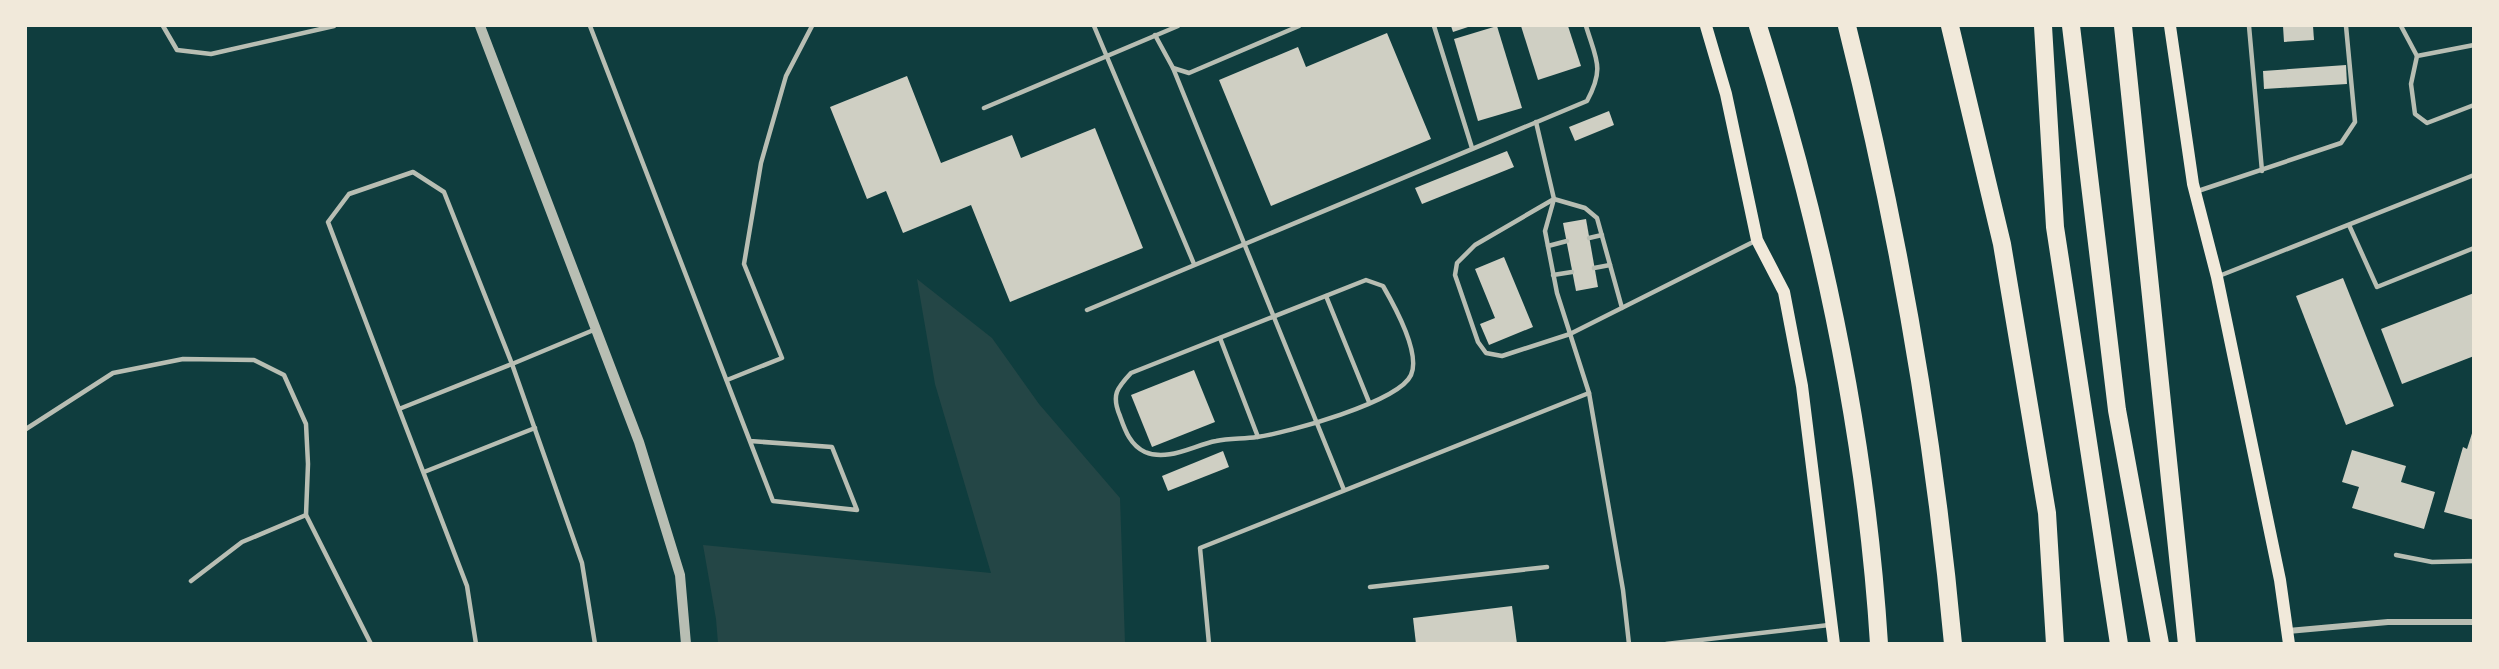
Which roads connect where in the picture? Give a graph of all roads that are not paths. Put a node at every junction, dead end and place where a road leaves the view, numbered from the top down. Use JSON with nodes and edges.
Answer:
{"nodes":[{"id":1,"x":163,"y":26,"type":"edge"},
{"id":2,"x":334,"y":26,"type":"edge"},
{"id":3,"x":480,"y":26,"type":"edge"},
{"id":4,"x":590,"y":26,"type":"edge"},
{"id":5,"x":812,"y":26,"type":"edge"},
{"id":6,"x":1094,"y":26,"type":"edge"},
{"id":7,"x":1178,"y":26,"type":"edge"},
{"id":8,"x":1299,"y":26,"type":"edge"},
{"id":9,"x":1434,"y":26,"type":"edge"},
{"id":10,"x":1586,"y":26,"type":"edge"},
{"id":11,"x":1706,"y":26,"type":"edge"},
{"id":12,"x":1758,"y":26,"type":"edge"},
{"id":13,"x":1847,"y":26,"type":"edge"},
{"id":14,"x":1950,"y":26,"type":"edge"},
{"id":15,"x":2043,"y":26,"type":"edge"},
{"id":16,"x":2071,"y":26,"type":"edge"},
{"id":17,"x":2123,"y":26,"type":"edge"},
{"id":18,"x":2170,"y":26,"type":"edge"},
{"id":19,"x":2249,"y":26,"type":"edge"},
{"id":20,"x":2346,"y":26,"type":"edge"},
{"id":21,"x":2401,"y":26,"type":"edge"},
{"id":22,"x":1155,"y":34,"type":"junction"},
{"id":23,"x":2474,"y":45,"type":"edge"},
{"id":24,"x":1106,"y":54,"type":"junction"},
{"id":25,"x":2417,"y":56,"type":"junction"},
{"id":26,"x":1173,"y":68,"type":"junction"},
{"id":27,"x":2474,"y":105,"type":"edge"},
{"id":28,"x":984,"y":108,"type":"dead end"},
{"id":29,"x":1536,"y":122,"type":"junction"},
{"id":30,"x":1472,"y":148,"type":"junction"},
{"id":31,"x":2262,"y":171,"type":"junction"},
{"id":32,"x":2474,"y":176,"type":"edge"},
{"id":33,"x":2195,"y":192,"type":"junction"},
{"id":34,"x":1554,"y":199,"type":"junction"},
{"id":35,"x":2349,"y":225,"type":"junction"},
{"id":36,"x":1602,"y":235,"type":"junction"},
{"id":37,"x":1589,"y":238,"type":"dead end"},
{"id":38,"x":1757,"y":240,"type":"junction"},
{"id":39,"x":1567,"y":242,"type":"dead end"},
{"id":40,"x":1244,"y":243,"type":"junction"},
{"id":41,"x":1548,"y":246,"type":"junction"},
{"id":42,"x":2474,"y":248,"type":"edge"},
{"id":43,"x":1194,"y":264,"type":"junction"},
{"id":44,"x":1610,"y":265,"type":"junction"},
{"id":45,"x":1594,"y":268,"type":"dead end"},
{"id":46,"x":1572,"y":272,"type":"dead end"},
{"id":47,"x":1553,"y":275,"type":"junction"},
{"id":48,"x":2217,"y":277,"type":"junction"},
{"id":49,"x":1326,"y":296,"type":"junction"},
{"id":50,"x":1622,"y":308,"type":"junction"},
{"id":51,"x":1087,"y":310,"type":"dead end"},
{"id":52,"x":1274,"y":316,"type":"junction"},
{"id":53,"x":596,"y":329,"type":"junction"},
{"id":54,"x":1570,"y":334,"type":"junction"},
{"id":55,"x":1220,"y":338,"type":"junction"},
{"id":56,"x":512,"y":364,"type":"junction"},
{"id":57,"x":727,"y":380,"type":"junction"},
{"id":58,"x":1589,"y":393,"type":"junction"},
{"id":59,"x":1369,"y":402,"type":"junction"},
{"id":60,"x":399,"y":409,"type":"junction"},
{"id":61,"x":1317,"y":424,"type":"junction"},
{"id":62,"x":535,"y":428,"type":"junction"},
{"id":63,"x":26,"y":429,"type":"edge"},
{"id":64,"x":1258,"y":437,"type":"junction"},
{"id":65,"x":750,"y":441,"type":"junction"},
{"id":66,"x":424,"y":472,"type":"junction"},
{"id":67,"x":1344,"y":490,"type":"junction"},
{"id":68,"x":306,"y":515,"type":"junction"},
{"id":69,"x":2396,"y":555,"type":"dead end"},
{"id":70,"x":2474,"y":561,"type":"edge"},
{"id":71,"x":1547,"y":567,"type":"dead end"},
{"id":72,"x":191,"y":581,"type":"dead end"},
{"id":73,"x":1370,"y":587,"type":"dead end"},
{"id":74,"x":2474,"y":622,"type":"edge"},
{"id":75,"x":1832,"y":624,"type":"junction"},
{"id":76,"x":2288,"y":637,"type":"edge"},
{"id":77,"x":370,"y":644,"type":"edge"},
{"id":78,"x":476,"y":644,"type":"edge"},
{"id":79,"x":595,"y":644,"type":"edge"},
{"id":80,"x":686,"y":644,"type":"edge"},
{"id":81,"x":1209,"y":644,"type":"edge"},
{"id":82,"x":1629,"y":644,"type":"edge"},
{"id":83,"x":1666,"y":644,"type":"edge"},
{"id":84,"x":1834,"y":644,"type":"edge"},
{"id":85,"x":1880,"y":644,"type":"edge"},
{"id":86,"x":1953,"y":644,"type":"edge"},
{"id":87,"x":2055,"y":644,"type":"edge"},
{"id":88,"x":2119,"y":644,"type":"edge"},
{"id":89,"x":2160,"y":644,"type":"edge"},
{"id":90,"x":2187,"y":644,"type":"edge"}],
"edges":[{"from":1,"to":2,"type":"lane"},
{"from":3,"to":53,"type":"street"},
{"from":4,"to":57,"type":"lane"},
{"from":5,"to":57,"type":"lane"},
{"from":6,"to":24,"type":"lane"},
{"from":7,"to":22,"type":"lane"},
{"from":8,"to":26,"type":"lane"},
{"from":9,"to":30,"type":"lane"},
{"from":10,"to":29,"type":"lane"},
{"from":11,"to":38,"type":"main road"},
{"from":12,"to":85,"type":"highway"},
{"from":13,"to":86,"type":"highway"},
{"from":14,"to":87,"type":"highway"},
{"from":15,"to":88,"type":"highway"},
{"from":16,"to":89,"type":"highway"},
{"from":17,"to":90,"type":"highway"},
{"from":18,"to":33,"type":"main road"},
{"from":19,"to":31,"type":"lane"},
{"from":20,"to":31,"type":"lane"},
{"from":21,"to":25,"type":"lane"},
{"from":22,"to":24,"type":"lane"},
{"from":22,"to":26,"type":"lane"},
{"from":23,"to":25,"type":"lane"},
{"from":24,"to":28,"type":"lane"},
{"from":24,"to":43,"type":"lane"},
{"from":25,"to":27,"type":"lane"},
{"from":26,"to":40,"type":"lane"},
{"from":29,"to":30,"type":"lane"},
{"from":29,"to":34,"type":"lane"},
{"from":30,"to":40,"type":"lane"},
{"from":31,"to":33,"type":"lane"},
{"from":32,"to":35,"type":"lane"},
{"from":33,"to":48,"type":"main road"},
{"from":34,"to":36,"type":"lane"},
{"from":34,"to":41,"type":"lane"},
{"from":34,"to":54,"type":"lane"},
{"from":35,"to":42,"type":"lane"},
{"from":35,"to":48,"type":"lane"},
{"from":36,"to":37,"type":"lane"},
{"from":36,"to":44,"type":"lane"},
{"from":38,"to":50,"type":"lane"},
{"from":38,"to":75,"type":"main road"},
{"from":39,"to":41,"type":"lane"},
{"from":40,"to":43,"type":"lane"},
{"from":40,"to":52,"type":"lane"},
{"from":41,"to":47,"type":"lane"},
{"from":43,"to":51,"type":"lane"},
{"from":44,"to":45,"type":"lane"},
{"from":44,"to":50,"type":"lane"},
{"from":46,"to":47,"type":"lane"},
{"from":47,"to":54,"type":"lane"},
{"from":48,"to":76,"type":"main road"},
{"from":49,"to":52,"type":"lane"},
{"from":49,"to":59,"type":"lane"},
{"from":49,"to":59,"type":"lane"},
{"from":50,"to":54,"type":"lane"},
{"from":52,"to":55,"type":"lane"},
{"from":52,"to":61,"type":"lane"},
{"from":53,"to":56,"type":"lane"},
{"from":53,"to":80,"type":"street"},
{"from":54,"to":58,"type":"lane"},
{"from":55,"to":64,"type":"lane"},
{"from":55,"to":64,"type":"lane"},
{"from":56,"to":60,"type":"lane"},
{"from":56,"to":60,"type":"lane"},
{"from":56,"to":62,"type":"lane"},
{"from":57,"to":65,"type":"lane"},
{"from":58,"to":67,"type":"lane"},
{"from":58,"to":82,"type":"lane"},
{"from":59,"to":61,"type":"lane"},
{"from":60,"to":66,"type":"lane"},
{"from":61,"to":64,"type":"lane"},
{"from":61,"to":67,"type":"lane"},
{"from":62,"to":66,"type":"lane"},
{"from":62,"to":79,"type":"lane"},
{"from":63,"to":68,"type":"lane"},
{"from":65,"to":65,"type":"lane"},
{"from":66,"to":78,"type":"lane"},
{"from":67,"to":81,"type":"lane"},
{"from":68,"to":72,"type":"lane"},
{"from":68,"to":77,"type":"lane"},
{"from":69,"to":70,"type":"lane"},
{"from":71,"to":73,"type":"lane"},
{"from":74,"to":76,"type":"street"},
{"from":75,"to":83,"type":"lane"},
{"from":75,"to":84,"type":"main road"}]}
